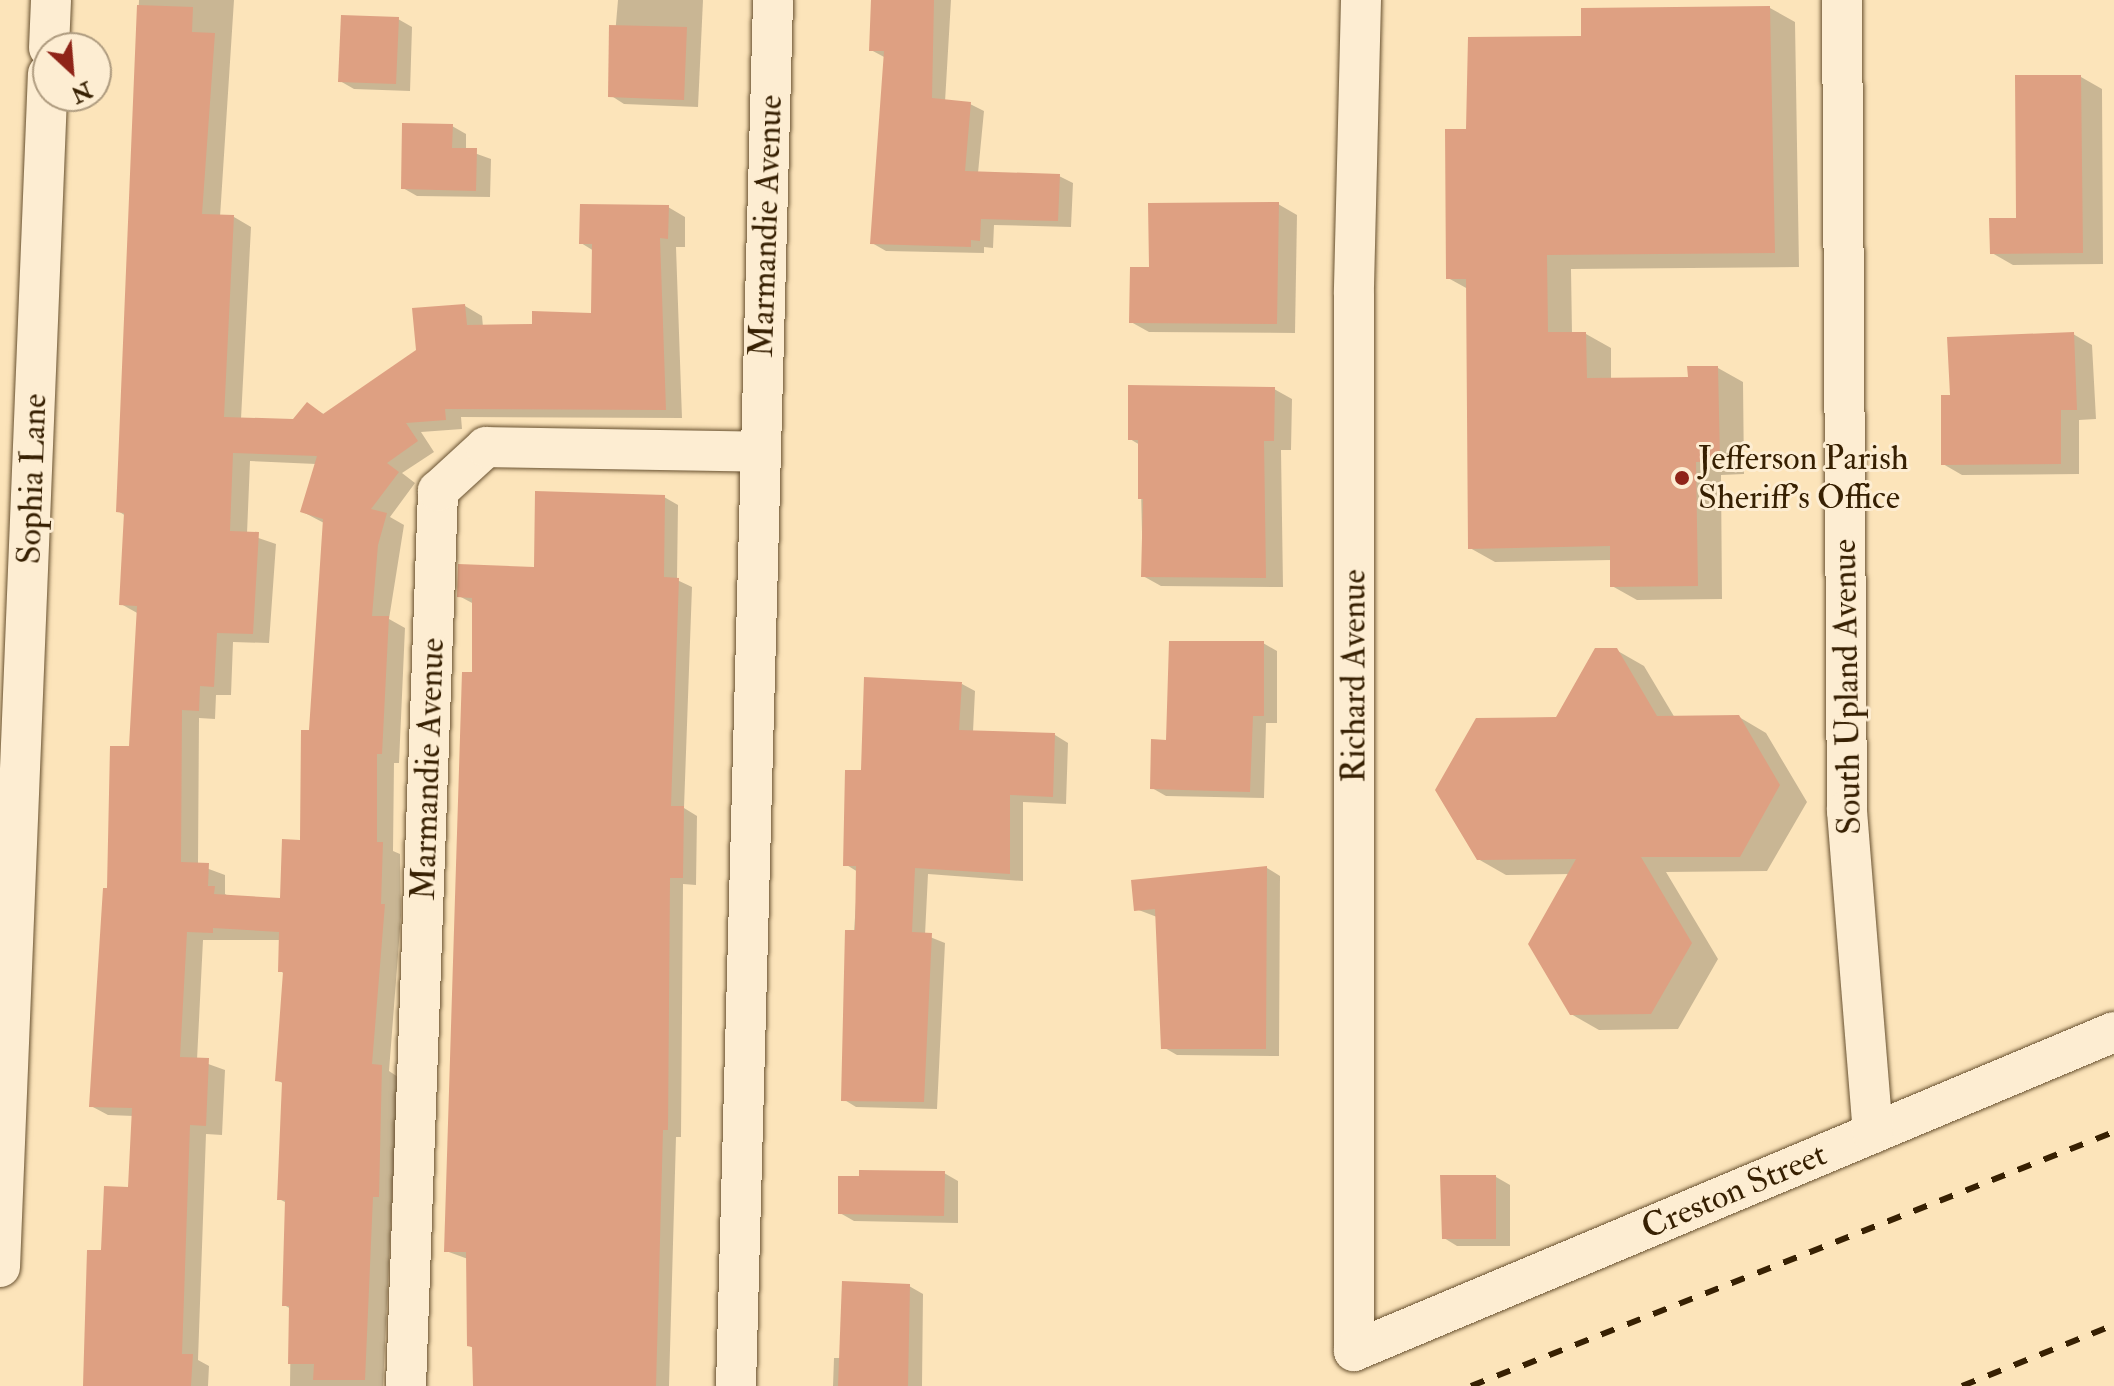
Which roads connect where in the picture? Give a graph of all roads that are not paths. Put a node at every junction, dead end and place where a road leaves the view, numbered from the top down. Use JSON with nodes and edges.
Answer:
{"nodes":[{"id":1,"x":51,"y":0,"type":"edge"},
{"id":2,"x":773,"y":0,"type":"edge"},
{"id":3,"x":1361,"y":0,"type":"edge"},
{"id":4,"x":1842,"y":0,"type":"edge"},
{"id":5,"x":50,"y":32,"type":"edge"},
{"id":6,"x":46,"y":112,"type":"edge"},
{"id":7,"x":759,"y":452,"type":"junction"},
{"id":8,"x":2114,"y":1032,"type":"edge"},
{"id":9,"x":1873,"y":1133,"type":"junction"},
{"id":10,"x":0,"y":1267,"type":"edge"},
{"id":11,"x":1354,"y":1351,"type":"joint"},
{"id":12,"x":406,"y":1386,"type":"edge"},
{"id":13,"x":736,"y":1386,"type":"edge"}],
"edges":[{"from":1,"to":5,"type":"street"},
{"from":2,"to":7,"type":"street","name":"Marmandie Avenue"},
{"from":3,"to":11,"type":"street","name":"Richard Avenue"},
{"from":4,"to":9,"type":"street","name":"South Upland Avenue"},
{"from":6,"to":10,"type":"street","name":"Sophia Lane"},
{"from":7,"to":12,"type":"street","name":"Marmandie Avenue"},
{"from":7,"to":13,"type":"street","name":"Marmandie Avenue"},
{"from":8,"to":9,"type":"street","name":"Creston Street"},
{"from":9,"to":11,"type":"street","name":"Creston Street"}]}
